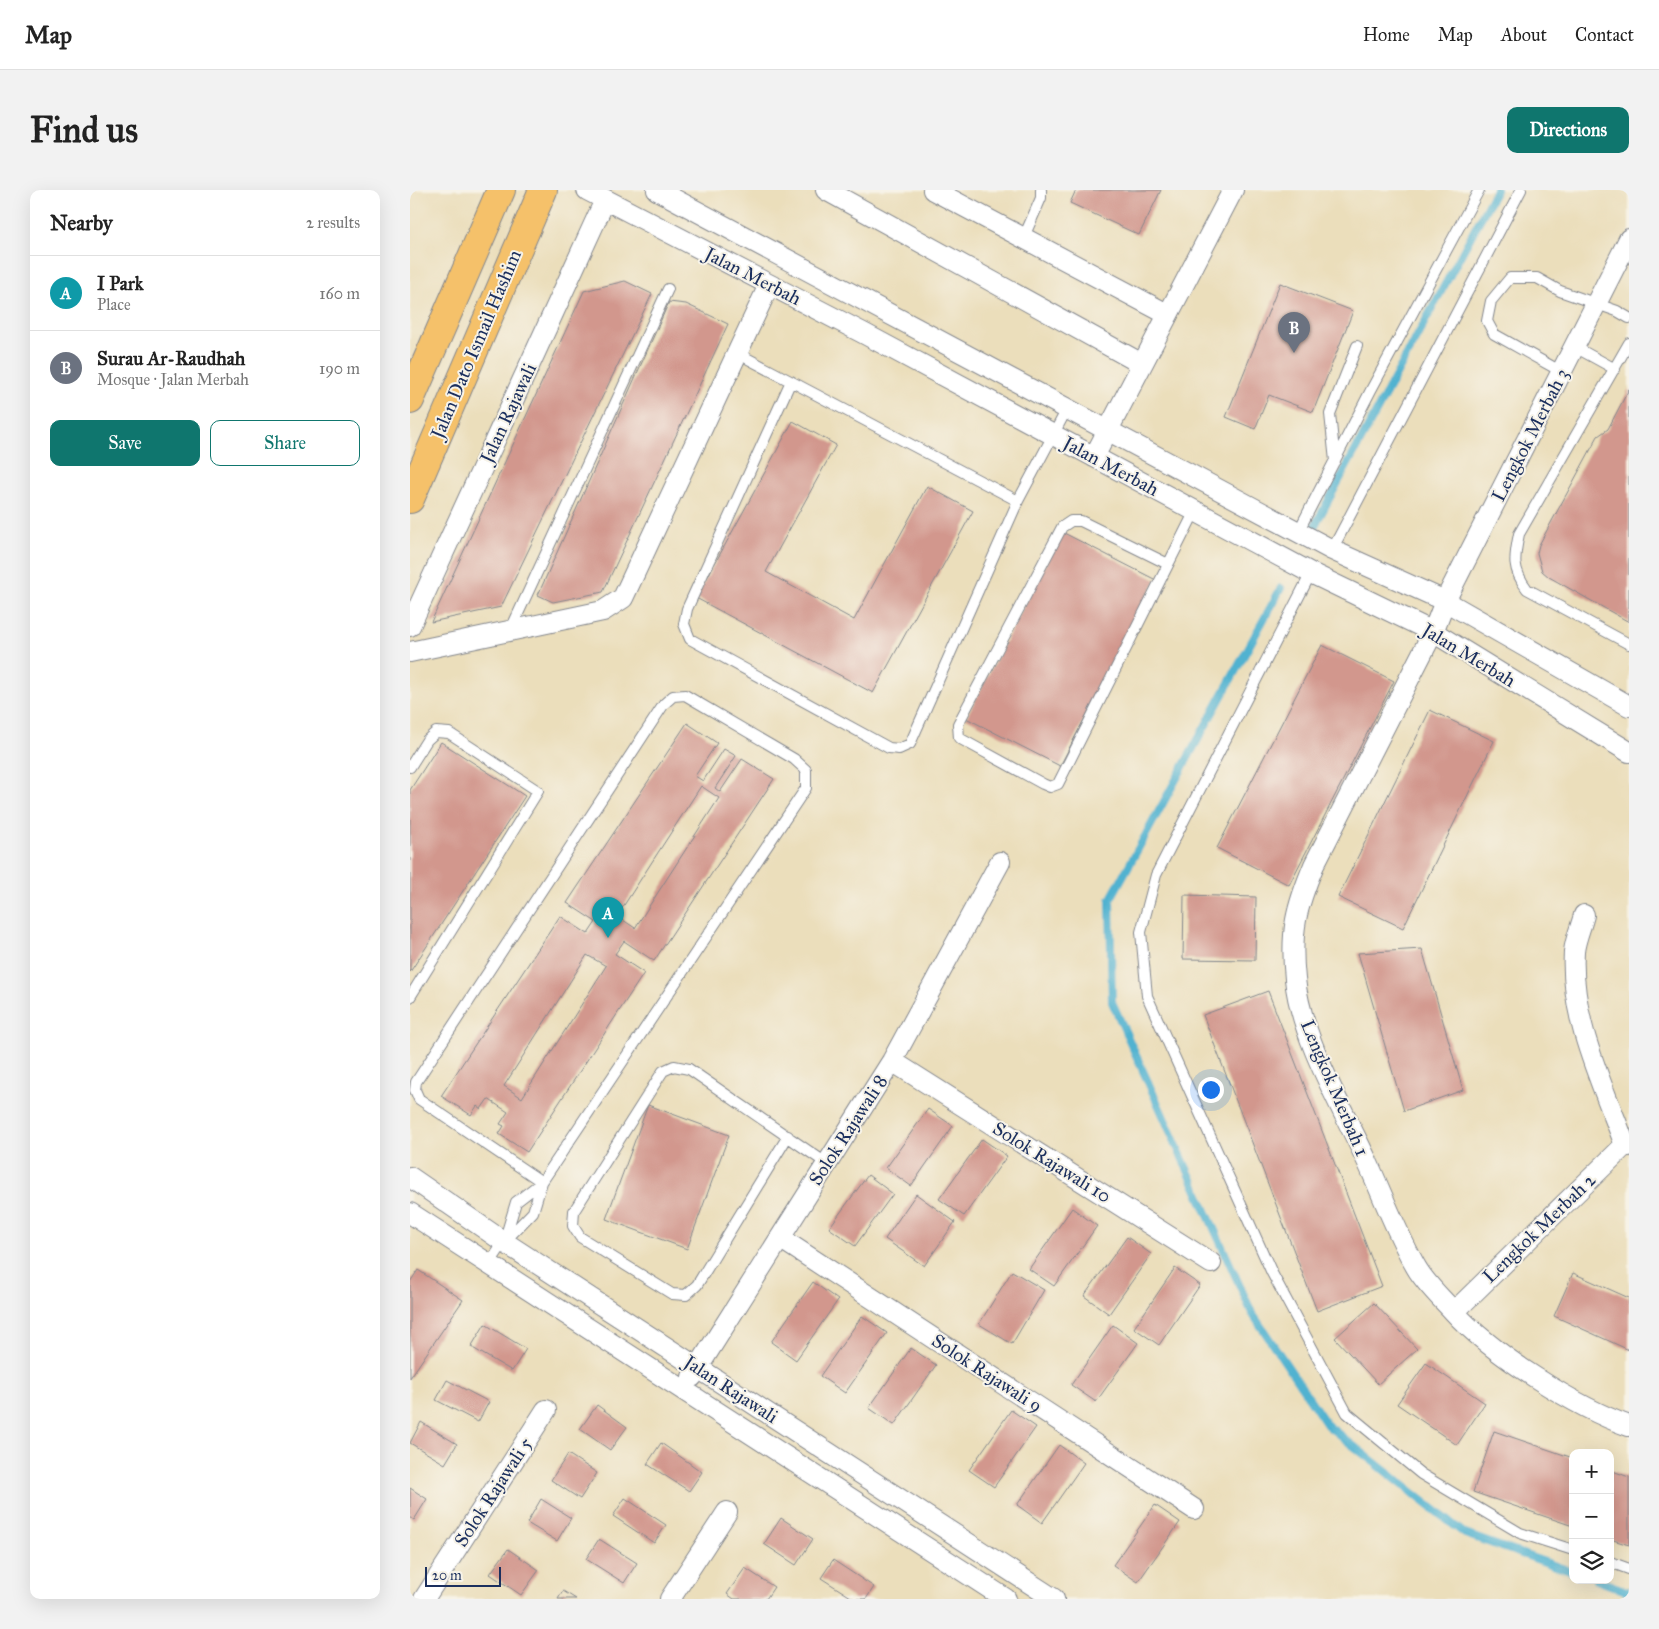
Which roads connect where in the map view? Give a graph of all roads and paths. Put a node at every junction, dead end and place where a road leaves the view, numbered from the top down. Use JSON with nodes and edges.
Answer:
{"nodes":[{"id":1,"x":501,"y":190,"type":"edge"},
{"id":2,"x":543,"y":190,"type":"edge"},
{"id":3,"x":587,"y":190,"type":"edge"},
{"id":4,"x":658,"y":190,"type":"edge"},
{"id":5,"x":826,"y":190,"type":"edge"},
{"id":6,"x":933,"y":190,"type":"edge"},
{"id":7,"x":1041,"y":190,"type":"edge"},
{"id":8,"x":1233,"y":190,"type":"edge"},
{"id":9,"x":1479,"y":190,"type":"edge"},
{"id":10,"x":1521,"y":190,"type":"edge"},
{"id":11,"x":605,"y":200,"type":"junction"},
{"id":12,"x":1023,"y":239,"type":"junction"},
{"id":13,"x":1629,"y":239,"type":"edge"},
{"id":14,"x":769,"y":285,"type":"junction"},
{"id":15,"x":668,"y":289,"type":"dead end"},
{"id":16,"x":1596,"y":305,"type":"junction"},
{"id":17,"x":1167,"y":314,"type":"junction"},
{"id":18,"x":1629,"y":318,"type":"edge"},
{"id":19,"x":1629,"y":343,"type":"edge"},
{"id":20,"x":1357,"y":346,"type":"dead end"},
{"id":21,"x":1575,"y":347,"type":"junction"},
{"id":22,"x":737,"y":353,"type":"junction"},
{"id":23,"x":1142,"y":364,"type":"junction"},
{"id":24,"x":1614,"y":368,"type":"junction"},
{"id":25,"x":1562,"y":372,"type":"junction"},
{"id":26,"x":791,"y":381,"type":"junction"},
{"id":27,"x":410,"y":400,"type":"edge"},
{"id":28,"x":1067,"y":409,"type":"junction"},
{"id":29,"x":1108,"y":431,"type":"junction"},
{"id":30,"x":1054,"y":436,"type":"junction"},
{"id":31,"x":1094,"y":457,"type":"junction"},
{"id":32,"x":1335,"y":461,"type":"junction"},
{"id":33,"x":410,"y":499,"type":"edge"},
{"id":34,"x":1018,"y":501,"type":"junction"},
{"id":35,"x":1195,"y":511,"type":"junction"},
{"id":36,"x":1298,"y":532,"type":"junction"},
{"id":37,"x":1332,"y":550,"type":"junction"},
{"id":38,"x":1168,"y":564,"type":"junction"},
{"id":39,"x":1311,"y":573,"type":"junction"},
{"id":40,"x":1445,"y":602,"type":"junction"},
{"id":41,"x":410,"y":626,"type":"edge"},
{"id":42,"x":512,"y":629,"type":"junction"},
{"id":43,"x":1433,"y":632,"type":"junction"},
{"id":44,"x":1629,"y":644,"type":"edge"},
{"id":45,"x":410,"y":652,"type":"edge"},
{"id":46,"x":1629,"y":706,"type":"edge"},
{"id":47,"x":1629,"y":752,"type":"edge"},
{"id":48,"x":410,"y":767,"type":"edge"},
{"id":49,"x":1000,"y":862,"type":"dead end"},
{"id":50,"x":1584,"y":915,"type":"dead end"},
{"id":51,"x":410,"y":997,"type":"edge"},
{"id":52,"x":892,"y":1061,"type":"junction"},
{"id":53,"x":788,"y":1136,"type":"junction"},
{"id":54,"x":1627,"y":1146,"type":"edge"},
{"id":55,"x":826,"y":1163,"type":"junction"},
{"id":56,"x":410,"y":1178,"type":"edge"},
{"id":57,"x":542,"y":1182,"type":"junction"},
{"id":58,"x":410,"y":1213,"type":"edge"},
{"id":59,"x":780,"y":1238,"type":"junction"},
{"id":60,"x":504,"y":1242,"type":"junction"},
{"id":61,"x":1211,"y":1263,"type":"dead end"},
{"id":62,"x":488,"y":1266,"type":"junction"},
{"id":63,"x":1454,"y":1312,"type":"junction"},
{"id":64,"x":698,"y":1368,"type":"junction"},
{"id":65,"x":683,"y":1390,"type":"junction"},
{"id":66,"x":546,"y":1410,"type":"dead end"},
{"id":67,"x":1629,"y":1426,"type":"edge"},
{"id":68,"x":1194,"y":1509,"type":"dead end"},
{"id":69,"x":727,"y":1512,"type":"dead end"},
{"id":70,"x":1569,"y":1549,"type":"edge"},
{"id":71,"x":1614,"y":1563,"type":"edge"},
{"id":72,"x":1629,"y":1568,"type":"edge"},
{"id":73,"x":424,"y":1599,"type":"edge"},
{"id":74,"x":670,"y":1599,"type":"edge"},
{"id":75,"x":1006,"y":1599,"type":"edge"},
{"id":76,"x":1054,"y":1599,"type":"edge"}],
"edges":[{"from":1,"to":27,"type":"main road","name":"Jalan Dato Ismail Hashim"},
{"from":2,"to":33,"type":"main road","name":"Jalan Dato Ismail Hashim"},
{"from":3,"to":11,"type":"street","name":"Jalan Merbah"},
{"from":4,"to":28,"type":"street","name":"Jalan Merbah"},
{"from":5,"to":23,"type":"street"},
{"from":6,"to":12,"type":"street"},
{"from":7,"to":12,"type":"lane"},
{"from":8,"to":17,"type":"street"},
{"from":9,"to":32,"type":"lane"},
{"from":10,"to":37,"type":"lane"},
{"from":11,"to":14,"type":"street","name":"Jalan Merbah"},
{"from":11,"to":41,"type":"street","name":"Jalan Rajawali"},
{"from":12,"to":17,"type":"street"},
{"from":13,"to":16,"type":"street","name":"Lengkok Merbah 3"},
{"from":14,"to":22,"type":"street"},
{"from":14,"to":30,"type":"street","name":"Jalan Merbah"},
{"from":15,"to":42,"type":"lane"},
{"from":16,"to":18,"type":"lane"},
{"from":16,"to":21,"type":"street","name":"Lengkok Merbah 3"},
{"from":16,"to":25,"type":"lane"},
{"from":17,"to":23,"type":"street"},
{"from":19,"to":24,"type":"lane"},
{"from":20,"to":32,"type":"lane"},
{"from":21,"to":24,"type":"lane"},
{"from":21,"to":25,"type":"street","name":"Lengkok Merbah 3"},
{"from":22,"to":26,"type":"lane"},
{"from":22,"to":42,"type":"street"},
{"from":23,"to":29,"type":"street"},
{"from":24,"to":44,"type":"lane"},
{"from":25,"to":40,"type":"street","name":"Lengkok Merbah 3"},
{"from":26,"to":34,"type":"lane"},
{"from":26,"to":34,"type":"lane"},
{"from":28,"to":29,"type":"street","name":"Jalan Merbah"},
{"from":28,"to":30,"type":"lane"},
{"from":29,"to":31,"type":"street"},
{"from":29,"to":36,"type":"street","name":"Jalan Merbah"},
{"from":30,"to":31,"type":"street","name":"Jalan Merbah"},
{"from":30,"to":34,"type":"lane"},
{"from":31,"to":35,"type":"street","name":"Jalan Merbah"},
{"from":32,"to":36,"type":"lane"},
{"from":35,"to":38,"type":"lane"},
{"from":35,"to":39,"type":"street","name":"Jalan Merbah"},
{"from":36,"to":37,"type":"street","name":"Jalan Merbah"},
{"from":37,"to":40,"type":"street","name":"Jalan Merbah"},
{"from":38,"to":38,"type":"lane"},
{"from":39,"to":43,"type":"street","name":"Jalan Merbah"},
{"from":39,"to":70,"type":"lane"},
{"from":40,"to":43,"type":"street","name":"Lengkok Merbah 3"},
{"from":40,"to":46,"type":"street","name":"Jalan Merbah"},
{"from":42,"to":45,"type":"street"},
{"from":43,"to":47,"type":"street","name":"Jalan Merbah"},
{"from":43,"to":63,"type":"street","name":"Lengkok Merbah 1"},
{"from":48,"to":51,"type":"lane"},
{"from":49,"to":52,"type":"street","name":"Solok Rajawali 8"},
{"from":50,"to":54,"type":"street","name":"Lengkok Merbah 2"},
{"from":52,"to":55,"type":"street","name":"Solok Rajawali 8"},
{"from":52,"to":61,"type":"street","name":"Solok Rajawali 10"},
{"from":53,"to":53,"type":"lane"},
{"from":53,"to":55,"type":"lane"},
{"from":54,"to":63,"type":"street","name":"Lengkok Merbah 2"},
{"from":55,"to":59,"type":"street","name":"Solok Rajawali 8"},
{"from":56,"to":60,"type":"street","name":"Jalan Rajawali"},
{"from":57,"to":57,"type":"lane"},
{"from":57,"to":60,"type":"lane"},
{"from":57,"to":60,"type":"lane"},
{"from":58,"to":62,"type":"street","name":"Jalan Rajawali"},
{"from":59,"to":64,"type":"street","name":"Solok Rajawali 8"},
{"from":59,"to":68,"type":"street","name":"Solok Rajawali 9"},
{"from":60,"to":62,"type":"lane"},
{"from":60,"to":64,"type":"street","name":"Jalan Rajawali"},
{"from":62,"to":65,"type":"street","name":"Jalan Rajawali"},
{"from":63,"to":67,"type":"street","name":"Lengkok Merbah 1"},
{"from":64,"to":65,"type":"street","name":"Solok Rajawali 8"},
{"from":64,"to":76,"type":"street","name":"Jalan Rajawali"},
{"from":65,"to":75,"type":"street","name":"Jalan Rajawali"},
{"from":66,"to":73,"type":"street","name":"Solok Rajawali 5"},
{"from":69,"to":74,"type":"street"},
{"from":71,"to":72,"type":"lane"}]}
